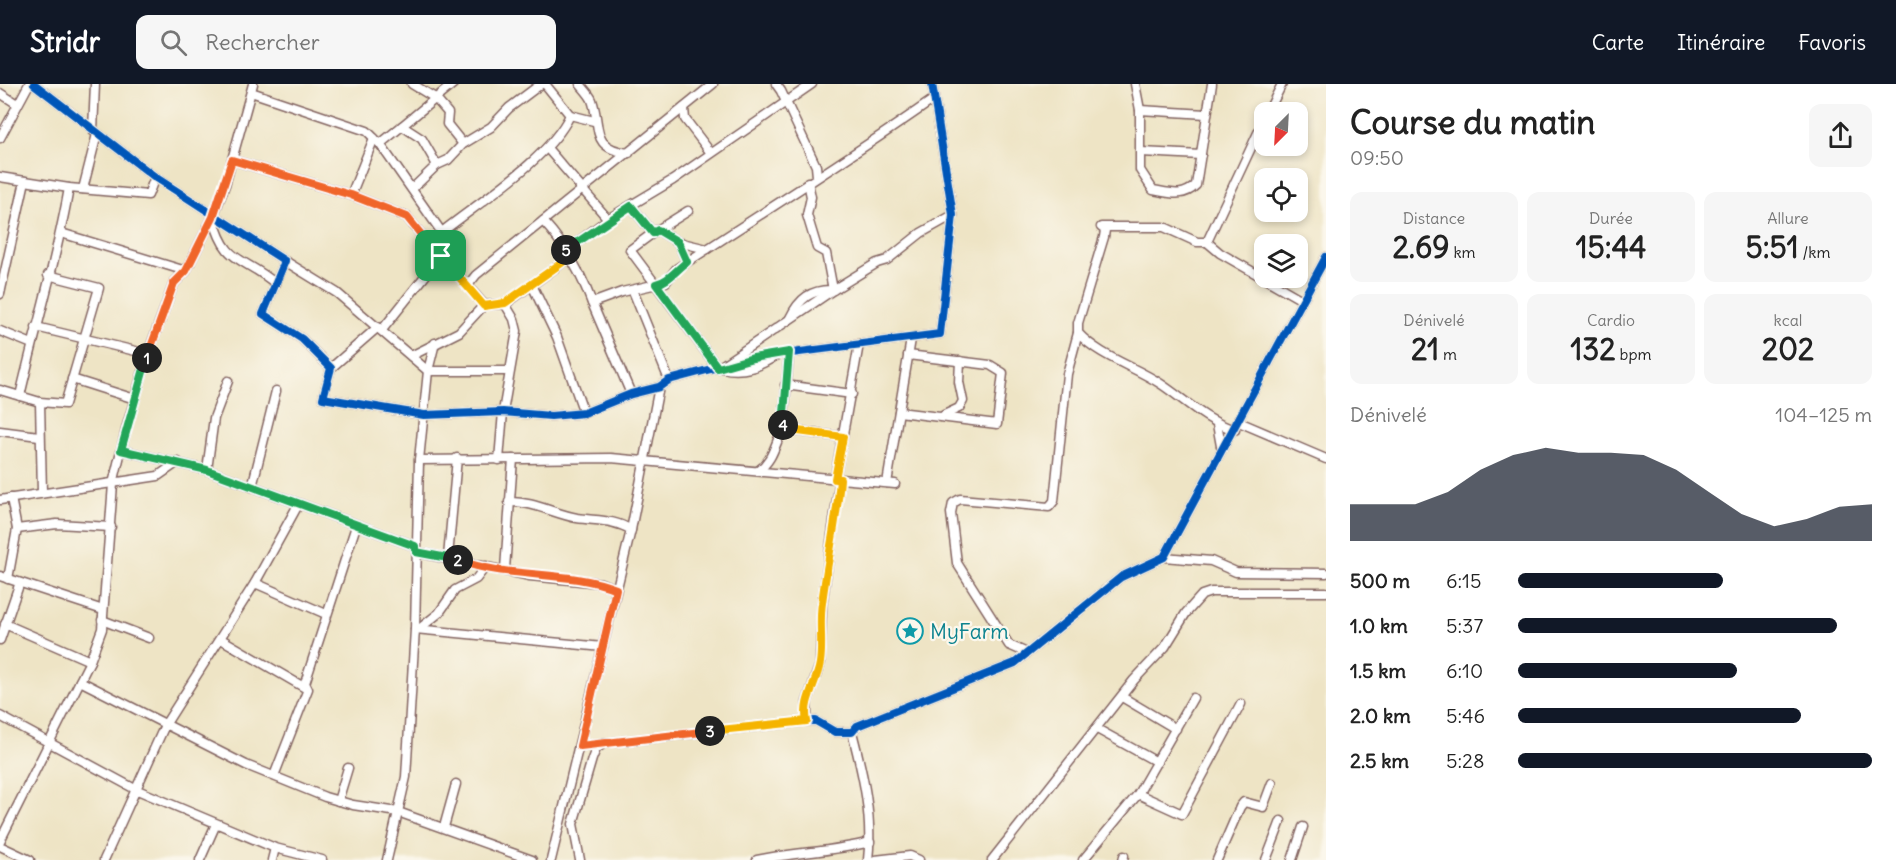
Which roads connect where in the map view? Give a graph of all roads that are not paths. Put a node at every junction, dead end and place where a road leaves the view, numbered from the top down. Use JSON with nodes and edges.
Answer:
{"nodes":[{"id":1,"x":32,"y":84,"type":"edge"},
{"id":2,"x":95,"y":84,"type":"edge"},
{"id":3,"x":412,"y":84,"type":"edge"},
{"id":4,"x":448,"y":84,"type":"edge"},
{"id":5,"x":453,"y":84,"type":"edge"},
{"id":6,"x":541,"y":84,"type":"edge"},
{"id":7,"x":545,"y":84,"type":"edge"},
{"id":8,"x":580,"y":84,"type":"edge"},
{"id":9,"x":713,"y":84,"type":"edge"},
{"id":10,"x":776,"y":84,"type":"edge"},
{"id":11,"x":812,"y":84,"type":"edge"},
{"id":12,"x":932,"y":84,"type":"edge"},
{"id":13,"x":1135,"y":84,"type":"edge"},
{"id":14,"x":1212,"y":84,"type":"edge"},
{"id":15,"x":1282,"y":84,"type":"edge"},
{"id":16,"x":252,"y":88,"type":"edge"},
{"id":17,"x":425,"y":88,"type":"edge"},
{"id":18,"x":0,"y":93,"type":"edge"},
{"id":19,"x":435,"y":98,"type":"junction"},
{"id":20,"x":934,"y":99,"type":"junction"},
{"id":21,"x":786,"y":101,"type":"junction"},
{"id":22,"x":1273,"y":102,"type":"edge"},
{"id":23,"x":17,"y":104,"type":"junction"},
{"id":24,"x":684,"y":108,"type":"junction"},
{"id":25,"x":1140,"y":110,"type":"junction"},
{"id":26,"x":1206,"y":114,"type":"junction"},
{"id":27,"x":570,"y":115,"type":"junction"},
{"id":28,"x":675,"y":116,"type":"junction"},
{"id":29,"x":685,"y":119,"type":"junction"},
{"id":30,"x":594,"y":121,"type":"junction"},
{"id":31,"x":402,"y":126,"type":"junction"},
{"id":32,"x":95,"y":133,"type":"junction"},
{"id":33,"x":0,"y":138,"type":"edge"},
{"id":34,"x":377,"y":141,"type":"junction"},
{"id":35,"x":1254,"y":141,"type":"edge"},
{"id":36,"x":463,"y":144,"type":"junction"},
{"id":37,"x":547,"y":148,"type":"junction"},
{"id":38,"x":1141,"y":152,"type":"junction"},
{"id":39,"x":629,"y":153,"type":"junction"},
{"id":40,"x":711,"y":153,"type":"junction"},
{"id":41,"x":1201,"y":155,"type":"junction"},
{"id":42,"x":232,"y":160,"type":"junction"},
{"id":43,"x":437,"y":165,"type":"junction"},
{"id":44,"x":816,"y":176,"type":"junction"},
{"id":45,"x":0,"y":177,"type":"edge"},
{"id":46,"x":155,"y":177,"type":"junction"},
{"id":47,"x":25,"y":181,"type":"junction"},
{"id":48,"x":808,"y":182,"type":"junction"},
{"id":49,"x":69,"y":188,"type":"junction"},
{"id":50,"x":83,"y":189,"type":"junction"},
{"id":51,"x":412,"y":189,"type":"junction"},
{"id":52,"x":583,"y":190,"type":"junction"},
{"id":53,"x":351,"y":195,"type":"junction"},
{"id":54,"x":631,"y":206,"type":"junction"},
{"id":55,"x":688,"y":211,"type":"dead end"},
{"id":56,"x":953,"y":215,"type":"junction"},
{"id":57,"x":213,"y":217,"type":"junction"},
{"id":58,"x":608,"y":219,"type":"junction"},
{"id":59,"x":543,"y":221,"type":"junction"},
{"id":60,"x":442,"y":232,"type":"junction"},
{"id":61,"x":655,"y":232,"type":"junction"},
{"id":62,"x":61,"y":233,"type":"junction"},
{"id":63,"x":678,"y":242,"type":"junction"},
{"id":64,"x":1207,"y":242,"type":"junction"},
{"id":65,"x":707,"y":249,"type":"junction"},
{"id":66,"x":568,"y":254,"type":"junction"},
{"id":67,"x":440,"y":257,"type":"junction"},
{"id":68,"x":1326,"y":257,"type":"edge"},
{"id":69,"x":285,"y":261,"type":"junction"},
{"id":70,"x":687,"y":262,"type":"junction"},
{"id":71,"x":173,"y":267,"type":"junction"},
{"id":72,"x":186,"y":271,"type":"junction"},
{"id":73,"x":48,"y":275,"type":"junction"},
{"id":74,"x":174,"y":283,"type":"junction"},
{"id":75,"x":276,"y":284,"type":"junction"},
{"id":76,"x":656,"y":284,"type":"junction"},
{"id":77,"x":468,"y":285,"type":"junction"},
{"id":78,"x":532,"y":285,"type":"junction"},
{"id":79,"x":833,"y":290,"type":"junction"},
{"id":80,"x":633,"y":291,"type":"junction"},
{"id":81,"x":0,"y":294,"type":"edge"},
{"id":82,"x":1302,"y":300,"type":"junction"},
{"id":83,"x":505,"y":303,"type":"junction"},
{"id":84,"x":592,"y":303,"type":"junction"},
{"id":85,"x":484,"y":306,"type":"junction"},
{"id":86,"x":36,"y":327,"type":"junction"},
{"id":87,"x":380,"y":328,"type":"junction"},
{"id":88,"x":0,"y":332,"type":"edge"},
{"id":89,"x":1078,"y":333,"type":"junction"},
{"id":90,"x":84,"y":338,"type":"junction"},
{"id":91,"x":911,"y":339,"type":"junction"},
{"id":92,"x":435,"y":343,"type":"junction"},
{"id":93,"x":32,"y":344,"type":"junction"},
{"id":94,"x":752,"y":344,"type":"junction"},
{"id":95,"x":859,"y":344,"type":"junction"},
{"id":96,"x":789,"y":352,"type":"junction"},
{"id":97,"x":148,"y":354,"type":"junction"},
{"id":98,"x":778,"y":354,"type":"junction"},
{"id":99,"x":908,"y":354,"type":"junction"},
{"id":100,"x":411,"y":356,"type":"junction"},
{"id":101,"x":753,"y":358,"type":"junction"},
{"id":102,"x":960,"y":361,"type":"junction"},
{"id":103,"x":332,"y":368,"type":"junction"},
{"id":104,"x":718,"y":368,"type":"junction"},
{"id":105,"x":428,"y":371,"type":"junction"},
{"id":106,"x":509,"y":371,"type":"junction"},
{"id":107,"x":72,"y":379,"type":"junction"},
{"id":108,"x":669,"y":380,"type":"junction"},
{"id":109,"x":228,"y":381,"type":"dead end"},
{"id":110,"x":785,"y":385,"type":"junction"},
{"id":111,"x":659,"y":387,"type":"junction"},
{"id":112,"x":0,"y":390,"type":"edge"},
{"id":113,"x":276,"y":391,"type":"dead end"},
{"id":114,"x":631,"y":394,"type":"junction"},
{"id":115,"x":852,"y":394,"type":"junction"},
{"id":116,"x":20,"y":396,"type":"junction"},
{"id":117,"x":135,"y":399,"type":"junction"},
{"id":118,"x":40,"y":402,"type":"junction"},
{"id":119,"x":503,"y":412,"type":"junction"},
{"id":120,"x":899,"y":412,"type":"junction"},
{"id":121,"x":584,"y":413,"type":"junction"},
{"id":122,"x":424,"y":415,"type":"junction"},
{"id":123,"x":937,"y":417,"type":"junction"},
{"id":124,"x":1217,"y":424,"type":"junction"},
{"id":125,"x":1237,"y":426,"type":"junction"},
{"id":126,"x":783,"y":429,"type":"junction"},
{"id":127,"x":0,"y":431,"type":"edge"},
{"id":128,"x":39,"y":436,"type":"junction"},
{"id":129,"x":843,"y":437,"type":"junction"},
{"id":130,"x":1221,"y":446,"type":"junction"},
{"id":131,"x":121,"y":450,"type":"junction"},
{"id":132,"x":457,"y":458,"type":"junction"},
{"id":133,"x":513,"y":459,"type":"junction"},
{"id":134,"x":1326,"y":459,"type":"edge"},
{"id":135,"x":419,"y":460,"type":"junction"},
{"id":136,"x":499,"y":460,"type":"junction"},
{"id":137,"x":178,"y":462,"type":"junction"},
{"id":138,"x":646,"y":462,"type":"junction"},
{"id":139,"x":207,"y":470,"type":"junction"},
{"id":140,"x":758,"y":471,"type":"junction"},
{"id":141,"x":838,"y":479,"type":"junction"},
{"id":142,"x":113,"y":484,"type":"junction"},
{"id":143,"x":252,"y":487,"type":"junction"},
{"id":144,"x":42,"y":493,"type":"junction"},
{"id":145,"x":11,"y":498,"type":"junction"},
{"id":146,"x":0,"y":500,"type":"edge"},
{"id":147,"x":509,"y":502,"type":"junction"},
{"id":148,"x":298,"y":505,"type":"junction"},
{"id":149,"x":356,"y":526,"type":"junction"},
{"id":150,"x":111,"y":527,"type":"junction"},
{"id":151,"x":17,"y":529,"type":"junction"},
{"id":152,"x":631,"y":530,"type":"junction"},
{"id":153,"x":416,"y":549,"type":"junction"},
{"id":154,"x":448,"y":557,"type":"junction"},
{"id":155,"x":1164,"y":557,"type":"junction"},
{"id":156,"x":486,"y":566,"type":"junction"},
{"id":157,"x":506,"y":569,"type":"junction"},
{"id":158,"x":1326,"y":573,"type":"edge"},
{"id":159,"x":4,"y":578,"type":"edge"},
{"id":160,"x":255,"y":583,"type":"junction"},
{"id":161,"x":19,"y":585,"type":"junction"},
{"id":162,"x":616,"y":589,"type":"junction"},
{"id":163,"x":1326,"y":592,"type":"edge"},
{"id":164,"x":103,"y":610,"type":"junction"},
{"id":165,"x":326,"y":614,"type":"junction"},
{"id":166,"x":102,"y":620,"type":"junction"},
{"id":167,"x":6,"y":624,"type":"junction"},
{"id":168,"x":417,"y":629,"type":"junction"},
{"id":169,"x":149,"y":638,"type":"dead end"},
{"id":170,"x":221,"y":639,"type":"junction"},
{"id":171,"x":0,"y":640,"type":"edge"},
{"id":172,"x":603,"y":647,"type":"junction"},
{"id":173,"x":1027,"y":653,"type":"junction"},
{"id":174,"x":90,"y":661,"type":"junction"},
{"id":175,"x":80,"y":681,"type":"junction"},
{"id":176,"x":308,"y":689,"type":"junction"},
{"id":177,"x":1122,"y":697,"type":"junction"},
{"id":178,"x":1193,"y":698,"type":"dead end"},
{"id":179,"x":1241,"y":704,"type":"dead end"},
{"id":180,"x":0,"y":716,"type":"edge"},
{"id":181,"x":807,"y":721,"type":"junction"},
{"id":182,"x":165,"y":725,"type":"junction"},
{"id":183,"x":1097,"y":729,"type":"junction"},
{"id":184,"x":1176,"y":729,"type":"junction"},
{"id":185,"x":852,"y":732,"type":"junction"},
{"id":186,"x":49,"y":742,"type":"junction"},
{"id":187,"x":604,"y":743,"type":"junction"},
{"id":188,"x":580,"y":746,"type":"junction"},
{"id":189,"x":1157,"y":762,"type":"junction"},
{"id":190,"x":348,"y":768,"type":"dead end"},
{"id":191,"x":274,"y":776,"type":"junction"},
{"id":192,"x":1272,"y":783,"type":"dead end"},
{"id":193,"x":456,"y":784,"type":"dead end"},
{"id":194,"x":135,"y":789,"type":"junction"},
{"id":195,"x":1138,"y":794,"type":"junction"},
{"id":196,"x":338,"y":801,"type":"junction"},
{"id":197,"x":398,"y":812,"type":"junction"},
{"id":198,"x":1281,"y":821,"type":"dead end"},
{"id":199,"x":216,"y":824,"type":"junction"},
{"id":200,"x":444,"y":827,"type":"junction"},
{"id":201,"x":1304,"y":827,"type":"dead end"},
{"id":202,"x":870,"y":842,"type":"junction"},
{"id":203,"x":0,"y":844,"type":"edge"},
{"id":204,"x":275,"y":848,"type":"junction"},
{"id":205,"x":30,"y":860,"type":"edge"},
{"id":206,"x":104,"y":860,"type":"edge"},
{"id":207,"x":200,"y":860,"type":"edge"},
{"id":208,"x":272,"y":860,"type":"edge"},
{"id":209,"x":322,"y":860,"type":"edge"},
{"id":210,"x":387,"y":860,"type":"edge"},
{"id":211,"x":532,"y":860,"type":"edge"},
{"id":212,"x":551,"y":860,"type":"edge"},
{"id":213,"x":580,"y":860,"type":"edge"},
{"id":214,"x":757,"y":860,"type":"edge"},
{"id":215,"x":868,"y":860,"type":"edge"},
{"id":216,"x":875,"y":860,"type":"edge"},
{"id":217,"x":919,"y":860,"type":"edge"},
{"id":218,"x":992,"y":860,"type":"edge"},
{"id":219,"x":1083,"y":860,"type":"edge"},
{"id":220,"x":1217,"y":860,"type":"edge"},
{"id":221,"x":1266,"y":860,"type":"edge"},
{"id":222,"x":1292,"y":860,"type":"edge"}],
"edges":[{"from":1,"to":23,"type":"street"},
{"from":1,"to":32,"type":"street"},
{"from":2,"to":32,"type":"street"},
{"from":3,"to":17,"type":"street"},
{"from":4,"to":17,"type":"street"},
{"from":5,"to":19,"type":"street"},
{"from":6,"to":36,"type":"street"},
{"from":7,"to":27,"type":"street"},
{"from":8,"to":30,"type":"street"},
{"from":9,"to":24,"type":"street"},
{"from":10,"to":21,"type":"street"},
{"from":11,"to":21,"type":"street"},
{"from":12,"to":20,"type":"street"},
{"from":13,"to":25,"type":"street"},
{"from":14,"to":26,"type":"street"},
{"from":15,"to":22,"type":"street"},
{"from":16,"to":34,"type":"street"},
{"from":16,"to":42,"type":"street"},
{"from":17,"to":19,"type":"street"},
{"from":18,"to":23,"type":"street"},
{"from":19,"to":31,"type":"street"},
{"from":19,"to":36,"type":"street"},
{"from":20,"to":44,"type":"street"},
{"from":20,"to":56,"type":"street"},
{"from":21,"to":40,"type":"street"},
{"from":21,"to":44,"type":"street"},
{"from":23,"to":33,"type":"street"},
{"from":24,"to":28,"type":"street"},
{"from":24,"to":29,"type":"street"},
{"from":25,"to":26,"type":"street"},
{"from":25,"to":38,"type":"street"},
{"from":26,"to":41,"type":"street"},
{"from":27,"to":30,"type":"street"},
{"from":27,"to":37,"type":"street"},
{"from":28,"to":29,"type":"street"},
{"from":28,"to":39,"type":"street"},
{"from":29,"to":40,"type":"street"},
{"from":30,"to":39,"type":"street"},
{"from":31,"to":34,"type":"street"},
{"from":31,"to":43,"type":"street"},
{"from":32,"to":46,"type":"street"},
{"from":32,"to":50,"type":"street"},
{"from":34,"to":51,"type":"street"},
{"from":34,"to":53,"type":"street"},
{"from":35,"to":64,"type":"street"},
{"from":36,"to":43,"type":"street"},
{"from":37,"to":52,"type":"street"},
{"from":37,"to":60,"type":"street"},
{"from":38,"to":41,"type":"street"},
{"from":38,"to":41,"type":"street"},
{"from":39,"to":52,"type":"street"},
{"from":40,"to":54,"type":"street"},
{"from":42,"to":53,"type":"street"},
{"from":42,"to":57,"type":"street"},
{"from":43,"to":51,"type":"street"},
{"from":44,"to":48,"type":"street"},
{"from":45,"to":47,"type":"street"},
{"from":46,"to":50,"type":"street"},
{"from":46,"to":57,"type":"street"},
{"from":47,"to":49,"type":"street"},
{"from":47,"to":81,"type":"street"},
{"from":48,"to":65,"type":"street"},
{"from":48,"to":79,"type":"street"},
{"from":49,"to":50,"type":"street"},
{"from":49,"to":62,"type":"street"},
{"from":51,"to":60,"type":"street"},
{"from":52,"to":58,"type":"street"},
{"from":52,"to":59,"type":"street"},
{"from":53,"to":67,"type":"street"},
{"from":54,"to":58,"type":"street"},
{"from":54,"to":61,"type":"street"},
{"from":55,"to":61,"type":"street"},
{"from":56,"to":79,"type":"street"},
{"from":56,"to":91,"type":"street"},
{"from":57,"to":69,"type":"street"},
{"from":57,"to":72,"type":"street"},
{"from":57,"to":75,"type":"street"},
{"from":58,"to":66,"type":"street"},
{"from":59,"to":66,"type":"street"},
{"from":59,"to":77,"type":"street"},
{"from":60,"to":67,"type":"street"},
{"from":61,"to":63,"type":"street"},
{"from":61,"to":76,"type":"street"},
{"from":62,"to":71,"type":"street"},
{"from":62,"to":73,"type":"street"},
{"from":63,"to":65,"type":"street"},
{"from":63,"to":70,"type":"street"},
{"from":64,"to":82,"type":"street"},
{"from":64,"to":89,"type":"street"},
{"from":65,"to":70,"type":"street"},
{"from":66,"to":78,"type":"street"},
{"from":66,"to":84,"type":"street"},
{"from":67,"to":77,"type":"street"},
{"from":67,"to":87,"type":"street"},
{"from":68,"to":82,"type":"street"},
{"from":69,"to":75,"type":"street"},
{"from":69,"to":87,"type":"street"},
{"from":70,"to":76,"type":"street"},
{"from":71,"to":72,"type":"street"},
{"from":71,"to":74,"type":"street"},
{"from":72,"to":74,"type":"street"},
{"from":73,"to":86,"type":"street"},
{"from":73,"to":90,"type":"street"},
{"from":74,"to":97,"type":"street"},
{"from":75,"to":103,"type":"street"},
{"from":76,"to":80,"type":"street"},
{"from":76,"to":104,"type":"street"},
{"from":77,"to":85,"type":"street"},
{"from":78,"to":83,"type":"street"},
{"from":78,"to":121,"type":"street"},
{"from":79,"to":94,"type":"street"},
{"from":80,"to":84,"type":"street"},
{"from":80,"to":108,"type":"street"},
{"from":82,"to":125,"type":"street"},
{"from":83,"to":85,"type":"street"},
{"from":83,"to":106,"type":"street"},
{"from":84,"to":114,"type":"street"},
{"from":85,"to":92,"type":"street"},
{"from":86,"to":90,"type":"street"},
{"from":86,"to":93,"type":"street"},
{"from":87,"to":100,"type":"street"},
{"from":87,"to":103,"type":"street"},
{"from":88,"to":93,"type":"street"},
{"from":89,"to":124,"type":"street"},
{"from":89,"to":173,"type":"street"},
{"from":90,"to":97,"type":"street"},
{"from":90,"to":107,"type":"street"},
{"from":91,"to":95,"type":"street"},
{"from":91,"to":99,"type":"street"},
{"from":92,"to":100,"type":"street"},
{"from":92,"to":105,"type":"street"},
{"from":93,"to":116,"type":"street"},
{"from":94,"to":101,"type":"street"},
{"from":94,"to":104,"type":"street"},
{"from":95,"to":96,"type":"street"},
{"from":95,"to":115,"type":"street"},
{"from":96,"to":98,"type":"street"},
{"from":96,"to":110,"type":"street"},
{"from":97,"to":117,"type":"street"},
{"from":98,"to":101,"type":"street"},
{"from":98,"to":104,"type":"street"},
{"from":99,"to":102,"type":"street"},
{"from":99,"to":120,"type":"street"},
{"from":100,"to":105,"type":"street"},
{"from":101,"to":104,"type":"street"},
{"from":102,"to":123,"type":"street"},
{"from":102,"to":123,"type":"street"},
{"from":103,"to":122,"type":"street"},
{"from":104,"to":108,"type":"street"},
{"from":105,"to":106,"type":"street"},
{"from":105,"to":122,"type":"street"},
{"from":106,"to":119,"type":"street"},
{"from":107,"to":117,"type":"street"},
{"from":107,"to":118,"type":"street"},
{"from":108,"to":111,"type":"street"},
{"from":109,"to":139,"type":"street"},
{"from":110,"to":115,"type":"street"},
{"from":110,"to":126,"type":"street"},
{"from":111,"to":114,"type":"street"},
{"from":111,"to":138,"type":"street"},
{"from":112,"to":116,"type":"street"},
{"from":113,"to":143,"type":"street"},
{"from":114,"to":121,"type":"street"},
{"from":115,"to":129,"type":"street"},
{"from":116,"to":118,"type":"street"},
{"from":117,"to":131,"type":"street"},
{"from":118,"to":128,"type":"street"},
{"from":119,"to":121,"type":"street"},
{"from":119,"to":122,"type":"street"},
{"from":119,"to":136,"type":"street"},
{"from":120,"to":123,"type":"street"},
{"from":120,"to":141,"type":"street"},
{"from":122,"to":135,"type":"street"},
{"from":124,"to":125,"type":"street"},
{"from":124,"to":130,"type":"street"},
{"from":125,"to":130,"type":"street"},
{"from":125,"to":134,"type":"street"},
{"from":126,"to":129,"type":"street"},
{"from":126,"to":140,"type":"street"},
{"from":127,"to":128,"type":"street"},
{"from":128,"to":144,"type":"street"},
{"from":129,"to":141,"type":"street"},
{"from":130,"to":155,"type":"street"},
{"from":131,"to":137,"type":"street"},
{"from":131,"to":142,"type":"street"},
{"from":132,"to":135,"type":"street"},
{"from":132,"to":136,"type":"street"},
{"from":132,"to":154,"type":"street"},
{"from":133,"to":136,"type":"street"},
{"from":133,"to":138,"type":"street"},
{"from":133,"to":147,"type":"street"},
{"from":135,"to":153,"type":"street"},
{"from":137,"to":139,"type":"street"},
{"from":137,"to":142,"type":"street"},
{"from":138,"to":140,"type":"street"},
{"from":138,"to":152,"type":"street"},
{"from":139,"to":143,"type":"street"},
{"from":140,"to":141,"type":"street"},
{"from":141,"to":181,"type":"street"},
{"from":142,"to":144,"type":"street"},
{"from":142,"to":150,"type":"street"},
{"from":143,"to":148,"type":"street"},
{"from":144,"to":145,"type":"street"},
{"from":145,"to":146,"type":"street"},
{"from":145,"to":151,"type":"street"},
{"from":147,"to":152,"type":"street"},
{"from":147,"to":157,"type":"street"},
{"from":148,"to":149,"type":"street"},
{"from":148,"to":160,"type":"street"},
{"from":149,"to":153,"type":"street"},
{"from":149,"to":165,"type":"street"},
{"from":150,"to":151,"type":"street"},
{"from":150,"to":164,"type":"street"},
{"from":151,"to":159,"type":"street"},
{"from":152,"to":162,"type":"street"},
{"from":153,"to":154,"type":"street"},
{"from":153,"to":168,"type":"street"},
{"from":154,"to":156,"type":"street"},
{"from":155,"to":158,"type":"street"},
{"from":155,"to":173,"type":"street"},
{"from":156,"to":157,"type":"street"},
{"from":156,"to":168,"type":"street"},
{"from":157,"to":162,"type":"street"},
{"from":159,"to":161,"type":"street"},
{"from":160,"to":165,"type":"street"},
{"from":160,"to":170,"type":"street"},
{"from":161,"to":164,"type":"street"},
{"from":161,"to":167,"type":"street"},
{"from":162,"to":172,"type":"street"},
{"from":163,"to":177,"type":"street"},
{"from":164,"to":166,"type":"street"},
{"from":165,"to":176,"type":"street"},
{"from":166,"to":169,"type":"street"},
{"from":166,"to":174,"type":"street"},
{"from":167,"to":171,"type":"street"},
{"from":167,"to":174,"type":"street"},
{"from":168,"to":172,"type":"street"},
{"from":168,"to":197,"type":"street"},
{"from":170,"to":176,"type":"street"},
{"from":170,"to":182,"type":"street"},
{"from":172,"to":188,"type":"street"},
{"from":173,"to":185,"type":"street"},
{"from":174,"to":175,"type":"street"},
{"from":175,"to":182,"type":"street"},
{"from":175,"to":186,"type":"street"},
{"from":176,"to":191,"type":"street"},
{"from":177,"to":183,"type":"street"},
{"from":177,"to":184,"type":"street"},
{"from":178,"to":184,"type":"street"},
{"from":179,"to":195,"type":"street"},
{"from":180,"to":186,"type":"street"},
{"from":181,"to":185,"type":"street"},
{"from":181,"to":187,"type":"street"},
{"from":182,"to":191,"type":"street"},
{"from":182,"to":194,"type":"street"},
{"from":183,"to":189,"type":"street"},
{"from":183,"to":218,"type":"street"},
{"from":184,"to":189,"type":"street"},
{"from":185,"to":202,"type":"street"},
{"from":186,"to":194,"type":"street"},
{"from":186,"to":203,"type":"street"},
{"from":187,"to":188,"type":"street"},
{"from":187,"to":213,"type":"street"},
{"from":188,"to":212,"type":"street"},
{"from":189,"to":195,"type":"street"},
{"from":190,"to":196,"type":"street"},
{"from":191,"to":196,"type":"street"},
{"from":192,"to":220,"type":"street"},
{"from":193,"to":200,"type":"street"},
{"from":194,"to":199,"type":"street"},
{"from":194,"to":206,"type":"street"},
{"from":195,"to":219,"type":"street"},
{"from":196,"to":197,"type":"street"},
{"from":197,"to":200,"type":"street"},
{"from":197,"to":210,"type":"street"},
{"from":198,"to":221,"type":"street"},
{"from":199,"to":204,"type":"street"},
{"from":199,"to":207,"type":"street"},
{"from":200,"to":211,"type":"street"},
{"from":201,"to":222,"type":"street"},
{"from":202,"to":214,"type":"street"},
{"from":202,"to":215,"type":"street"},
{"from":203,"to":205,"type":"street"},
{"from":204,"to":208,"type":"street"},
{"from":204,"to":209,"type":"street"},
{"from":216,"to":217,"type":"street"}]}
